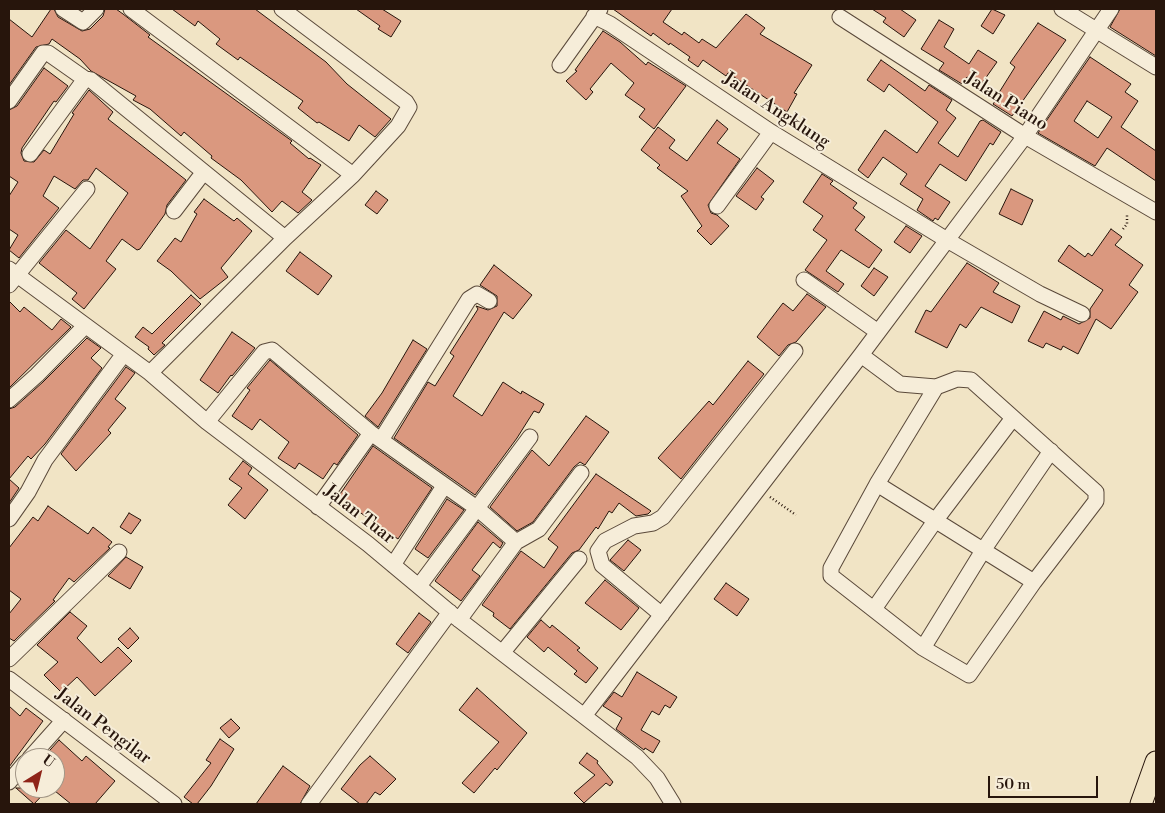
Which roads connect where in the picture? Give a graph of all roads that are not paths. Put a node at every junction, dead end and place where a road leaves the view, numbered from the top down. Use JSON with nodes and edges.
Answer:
{"nodes":[{"id":1,"x":63,"y":9,"type":"edge"},
{"id":2,"x":96,"y":9,"type":"edge"},
{"id":3,"x":131,"y":9,"type":"edge"},
{"id":4,"x":282,"y":9,"type":"edge"},
{"id":5,"x":1062,"y":9,"type":"edge"},
{"id":6,"x":1112,"y":9,"type":"edge"},
{"id":7,"x":597,"y":12,"type":"edge"},
{"id":8,"x":840,"y":18,"type":"dead end"},
{"id":9,"x":1096,"y":30,"type":"junction"},
{"id":10,"x":560,"y":66,"type":"dead end"},
{"id":11,"x":1156,"y":67,"type":"edge"},
{"id":12,"x":85,"y":79,"type":"junction"},
{"id":13,"x":9,"y":101,"type":"edge"},
{"id":14,"x":770,"y":132,"type":"junction"},
{"id":15,"x":1025,"y":136,"type":"junction"},
{"id":16,"x":30,"y":154,"type":"dead end"},
{"id":17,"x":203,"y":172,"type":"junction"},
{"id":18,"x":353,"y":175,"type":"junction"},
{"id":19,"x":87,"y":189,"type":"dead end"},
{"id":20,"x":717,"y":206,"type":"dead end"},
{"id":21,"x":174,"y":211,"type":"dead end"},
{"id":22,"x":1156,"y":212,"type":"edge"},
{"id":23,"x":285,"y":238,"type":"junction"},
{"id":24,"x":947,"y":240,"type":"junction"},
{"id":25,"x":12,"y":276,"type":"edge"},
{"id":26,"x":804,"y":280,"type":"dead end"},
{"id":27,"x":489,"y":301,"type":"dead end"},
{"id":28,"x":1082,"y":314,"type":"dead end"},
{"id":29,"x":85,"y":326,"type":"junction"},
{"id":30,"x":878,"y":332,"type":"junction"},
{"id":31,"x":795,"y":351,"type":"dead end"},
{"id":32,"x":123,"y":355,"type":"junction"},
{"id":33,"x":861,"y":355,"type":"junction"},
{"id":34,"x":150,"y":373,"type":"junction"},
{"id":35,"x":936,"y":387,"type":"junction"},
{"id":36,"x":9,"y":400,"type":"edge"},
{"id":37,"x":1013,"y":418,"type":"junction"},
{"id":38,"x":207,"y":422,"type":"junction"},
{"id":39,"x":376,"y":437,"type":"junction"},
{"id":40,"x":530,"y":437,"type":"dead end"},
{"id":41,"x":1051,"y":451,"type":"junction"},
{"id":42,"x":581,"y":473,"type":"dead end"},
{"id":43,"x":877,"y":484,"type":"junction"},
{"id":44,"x":444,"y":486,"type":"junction"},
{"id":45,"x":318,"y":507,"type":"junction"},
{"id":46,"x":478,"y":510,"type":"junction"},
{"id":47,"x":9,"y":519,"type":"edge"},
{"id":48,"x":935,"y":521,"type":"junction"},
{"id":49,"x":516,"y":542,"type":"junction"},
{"id":50,"x":984,"y":549,"type":"junction"},
{"id":51,"x":118,"y":552,"type":"dead end"},
{"id":52,"x":579,"y":559,"type":"dead end"},
{"id":53,"x":393,"y":565,"type":"junction"},
{"id":54,"x":1034,"y":582,"type":"junction"},
{"id":55,"x":419,"y":586,"type":"junction"},
{"id":56,"x":874,"y":608,"type":"junction"},
{"id":57,"x":662,"y":614,"type":"junction"},
{"id":58,"x":455,"y":616,"type":"junction"},
{"id":59,"x":922,"y":648,"type":"junction"},
{"id":60,"x":502,"y":653,"type":"junction"},
{"id":61,"x":9,"y":659,"type":"edge"},
{"id":62,"x":9,"y":679,"type":"edge"},
{"id":63,"x":584,"y":716,"type":"junction"},
{"id":64,"x":64,"y":720,"type":"junction"},
{"id":65,"x":39,"y":748,"type":"edge"},
{"id":66,"x":1156,"y":762,"type":"edge"},
{"id":67,"x":174,"y":804,"type":"edge"},
{"id":68,"x":309,"y":804,"type":"edge"},
{"id":69,"x":673,"y":804,"type":"edge"},
{"id":70,"x":1141,"y":804,"type":"edge"}],
"edges":[{"from":1,"to":2,"type":"street"},
{"from":3,"to":18,"type":"street"},
{"from":4,"to":18,"type":"street"},
{"from":5,"to":9,"type":"street"},
{"from":6,"to":9,"type":"street"},
{"from":7,"to":10,"type":"street"},
{"from":7,"to":14,"type":"street","name":"Jalan Angklung"},
{"from":8,"to":15,"type":"street","name":"Jalan Piano"},
{"from":9,"to":11,"type":"street"},
{"from":9,"to":15,"type":"street"},
{"from":12,"to":13,"type":"street"},
{"from":12,"to":16,"type":"street"},
{"from":12,"to":17,"type":"street"},
{"from":14,"to":20,"type":"street"},
{"from":14,"to":24,"type":"street","name":"Jalan Angklung"},
{"from":15,"to":22,"type":"street","name":"Jalan Piano"},
{"from":15,"to":24,"type":"street"},
{"from":17,"to":21,"type":"street"},
{"from":17,"to":23,"type":"street"},
{"from":18,"to":23,"type":"street"},
{"from":19,"to":25,"type":"street"},
{"from":23,"to":34,"type":"street"},
{"from":24,"to":28,"type":"street","name":"Jalan Angklung"},
{"from":24,"to":30,"type":"street"},
{"from":25,"to":29,"type":"street","name":"Jalan Tuar"},
{"from":26,"to":30,"type":"street"},
{"from":27,"to":39,"type":"street"},
{"from":29,"to":32,"type":"street","name":"Jalan Tuar"},
{"from":29,"to":36,"type":"street"},
{"from":30,"to":33,"type":"street"},
{"from":31,"to":57,"type":"street"},
{"from":32,"to":34,"type":"street","name":"Jalan Tuar"},
{"from":32,"to":47,"type":"street"},
{"from":33,"to":35,"type":"street"},
{"from":33,"to":57,"type":"street"},
{"from":34,"to":38,"type":"street","name":"Jalan Tuar"},
{"from":35,"to":37,"type":"street"},
{"from":35,"to":43,"type":"street"},
{"from":37,"to":41,"type":"street"},
{"from":37,"to":48,"type":"street"},
{"from":38,"to":39,"type":"street"},
{"from":38,"to":45,"type":"street","name":"Jalan Tuar"},
{"from":39,"to":44,"type":"street"},
{"from":39,"to":45,"type":"street"},
{"from":40,"to":46,"type":"street"},
{"from":41,"to":50,"type":"street"},
{"from":41,"to":54,"type":"street"},
{"from":42,"to":49,"type":"street"},
{"from":43,"to":48,"type":"street"},
{"from":43,"to":56,"type":"street"},
{"from":44,"to":46,"type":"street"},
{"from":44,"to":53,"type":"street"},
{"from":45,"to":53,"type":"street","name":"Jalan Tuar"},
{"from":46,"to":49,"type":"street"},
{"from":46,"to":55,"type":"street"},
{"from":48,"to":50,"type":"street"},
{"from":48,"to":56,"type":"street"},
{"from":49,"to":58,"type":"street"},
{"from":50,"to":54,"type":"street"},
{"from":50,"to":59,"type":"street"},
{"from":51,"to":61,"type":"street"},
{"from":52,"to":60,"type":"street"},
{"from":53,"to":55,"type":"street","name":"Jalan Tuar"},
{"from":54,"to":59,"type":"street"},
{"from":55,"to":58,"type":"street","name":"Jalan Tuar"},
{"from":56,"to":59,"type":"street"},
{"from":57,"to":63,"type":"street"},
{"from":58,"to":60,"type":"street","name":"Jalan Tuar"},
{"from":58,"to":68,"type":"street"},
{"from":60,"to":63,"type":"street","name":"Jalan Tuar"},
{"from":62,"to":64,"type":"street","name":"Jalan Pengilar"},
{"from":63,"to":69,"type":"street","name":"Jalan Tuar"},
{"from":64,"to":65,"type":"street"},
{"from":64,"to":67,"type":"street","name":"Jalan Pengilar"},
{"from":66,"to":70,"type":"highway"}]}
